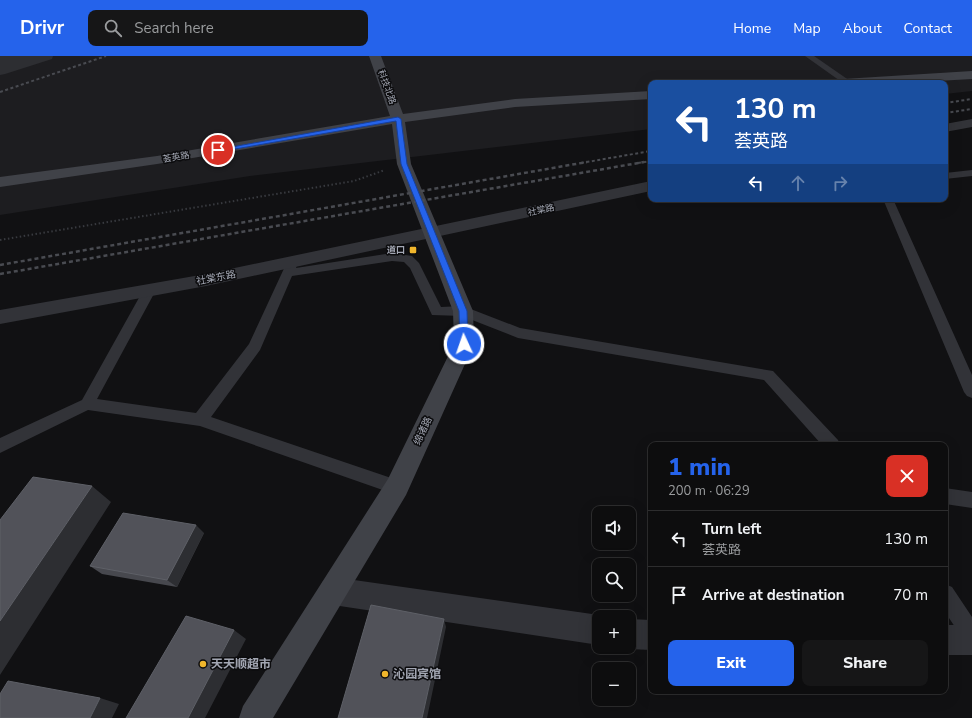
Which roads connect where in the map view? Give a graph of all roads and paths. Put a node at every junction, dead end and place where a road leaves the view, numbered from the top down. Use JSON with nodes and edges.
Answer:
{"nodes":[{"id":1,"x":375,"y":56,"type":"edge"},
{"id":2,"x":809,"y":56,"type":"edge"},
{"id":3,"x":972,"y":75,"type":"edge"},
{"id":4,"x":845,"y":80,"type":"edge"},
{"id":5,"x":895,"y":80,"type":"edge"},
{"id":6,"x":648,"y":95,"type":"edge"},
{"id":7,"x":398,"y":119,"type":"junction"},
{"id":8,"x":972,"y":123,"type":"edge"},
{"id":9,"x":948,"y":127,"type":"edge"},
{"id":10,"x":404,"y":164,"type":"junction"},
{"id":11,"x":972,"y":173,"type":"edge"},
{"id":12,"x":948,"y":176,"type":"edge"},
{"id":13,"x":0,"y":182,"type":"edge"},
{"id":14,"x":648,"y":187,"type":"edge"},
{"id":15,"x":889,"y":202,"type":"edge"},
{"id":16,"x":432,"y":233,"type":"junction"},
{"id":17,"x":0,"y":240,"type":"edge"},
{"id":18,"x":290,"y":268,"type":"junction"},
{"id":19,"x":150,"y":290,"type":"junction"},
{"id":20,"x":463,"y":311,"type":"junction"},
{"id":21,"x":0,"y":317,"type":"edge"},
{"id":22,"x":972,"y":392,"type":"edge"},
{"id":23,"x":87,"y":404,"type":"junction"},
{"id":24,"x":200,"y":420,"type":"junction"},
{"id":25,"x":829,"y":442,"type":"edge"},
{"id":26,"x":0,"y":446,"type":"edge"},
{"id":27,"x":397,"y":487,"type":"junction"},
{"id":28,"x":948,"y":496,"type":"edge"},
{"id":29,"x":972,"y":500,"type":"edge"},
{"id":30,"x":333,"y":591,"type":"junction"},
{"id":31,"x":948,"y":599,"type":"edge"},
{"id":32,"x":592,"y":629,"type":"edge"},
{"id":33,"x":636,"y":634,"type":"edge"},
{"id":34,"x":648,"y":634,"type":"edge"},
{"id":35,"x":972,"y":635,"type":"edge"},
{"id":36,"x":948,"y":640,"type":"edge"},
{"id":37,"x":972,"y":640,"type":"edge"},
{"id":38,"x":255,"y":718,"type":"edge"}],
"edges":[{"from":1,"to":7,"type":"street","name":"科技北路"},
{"from":2,"to":4,"type":"lane"},
{"from":3,"to":5,"type":"street"},
{"from":6,"to":7,"type":"street","name":"荟英路"},
{"from":7,"to":10,"type":"street","name":"绵诸路"},
{"from":7,"to":13,"type":"street","name":"荟英路"},
{"from":8,"to":9,"type":"street"},
{"from":10,"to":16,"type":"street","name":"绵诸路"},
{"from":10,"to":17,"type":"path"},
{"from":11,"to":12,"type":"lane"},
{"from":14,"to":16,"type":"street","name":"社棠路"},
{"from":15,"to":22,"type":"lane"},
{"from":16,"to":18,"type":"street","name":"社棠东路"},
{"from":16,"to":20,"type":"street","name":"绵诸路"},
{"from":18,"to":19,"type":"street","name":"社棠东路"},
{"from":18,"to":20,"type":"lane"},
{"from":18,"to":24,"type":"lane"},
{"from":19,"to":21,"type":"street","name":"社棠东路"},
{"from":19,"to":23,"type":"lane"},
{"from":20,"to":25,"type":"lane"},
{"from":20,"to":27,"type":"street","name":"绵诸路"},
{"from":23,"to":24,"type":"lane"},
{"from":23,"to":26,"type":"lane"},
{"from":24,"to":27,"type":"lane"},
{"from":27,"to":30,"type":"street","name":"绵诸路"},
{"from":28,"to":29,"type":"lane"},
{"from":30,"to":32,"type":"street"},
{"from":30,"to":38,"type":"street","name":"绵诸路"},
{"from":31,"to":35,"type":"lane"},
{"from":33,"to":34,"type":"street"},
{"from":36,"to":37,"type":"street"}]}
